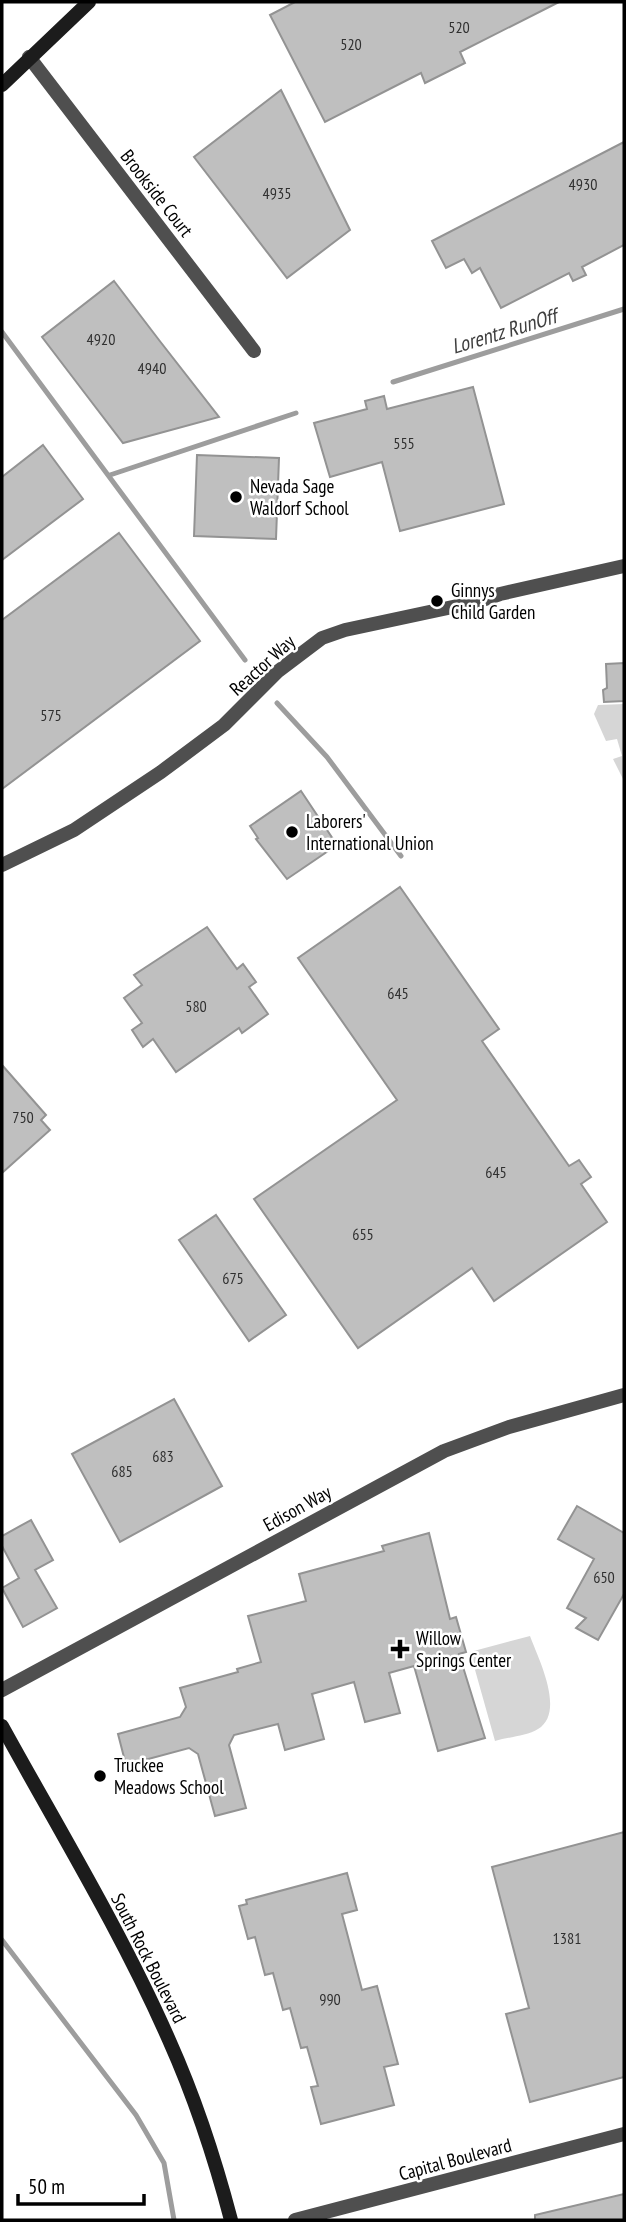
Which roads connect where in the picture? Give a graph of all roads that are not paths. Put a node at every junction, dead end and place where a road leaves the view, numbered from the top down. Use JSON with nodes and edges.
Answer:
{"nodes":[{"id":1,"x":89,"y":2,"type":"edge"},
{"id":2,"x":29,"y":57,"type":"junction"},
{"id":3,"x":2,"y":85,"type":"edge"},
{"id":4,"x":254,"y":351,"type":"dead end"},
{"id":5,"x":624,"y":566,"type":"edge"},
{"id":6,"x":2,"y":864,"type":"edge"},
{"id":7,"x":624,"y":1395,"type":"edge"},
{"id":8,"x":2,"y":1690,"type":"edge"},
{"id":9,"x":2,"y":1726,"type":"edge"},
{"id":10,"x":624,"y":2134,"type":"edge"},
{"id":11,"x":231,"y":2220,"type":"edge"},
{"id":12,"x":295,"y":2220,"type":"edge"}],
"edges":[{"from":1,"to":2,"type":"main road"},
{"from":2,"to":3,"type":"main road"},
{"from":2,"to":4,"type":"street","name":"Brookside Court"},
{"from":5,"to":6,"type":"street","name":"Reactor Way"},
{"from":7,"to":8,"type":"street","name":"Edison Way"},
{"from":9,"to":11,"type":"main road","name":"South Rock Boulevard"},
{"from":10,"to":12,"type":"street","name":"Capital Boulevard"}]}
